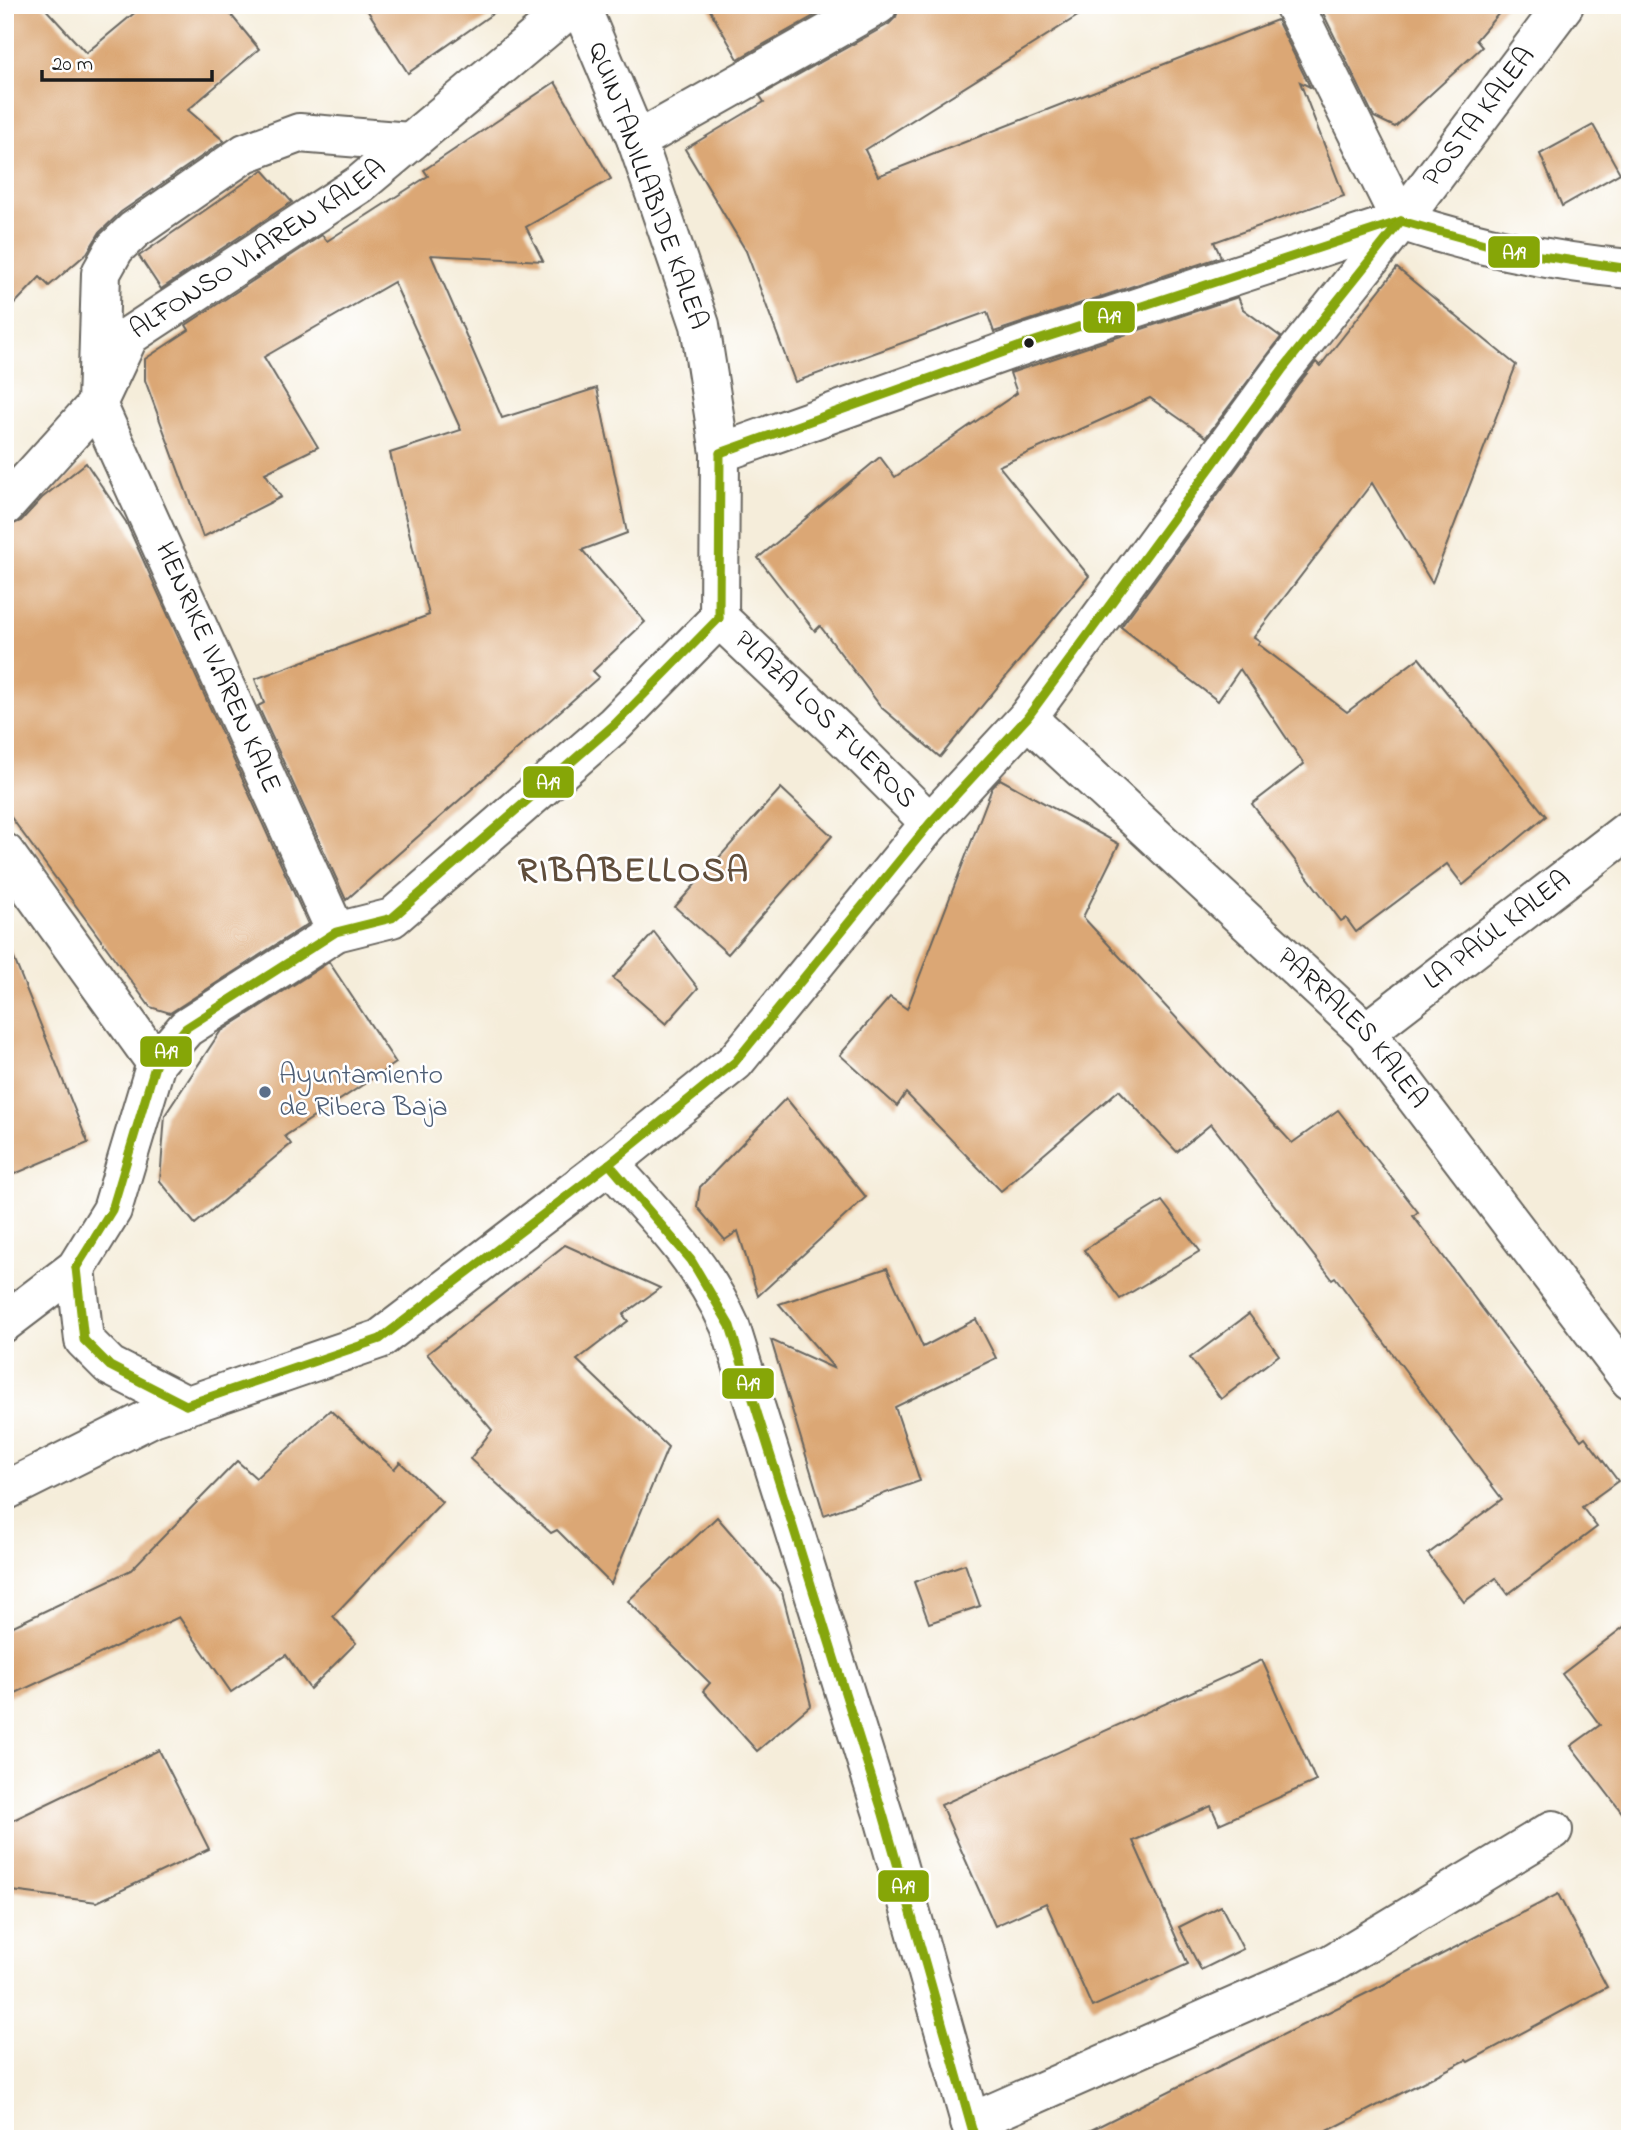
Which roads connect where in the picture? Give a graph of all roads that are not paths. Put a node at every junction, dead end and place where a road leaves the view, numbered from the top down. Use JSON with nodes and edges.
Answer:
{"nodes":[{"id":1,"x":573,"y":5,"type":"edge"},
{"id":2,"x":580,"y":5,"type":"edge"},
{"id":3,"x":878,"y":5,"type":"edge"},
{"id":4,"x":1294,"y":5,"type":"edge"},
{"id":5,"x":1564,"y":5,"type":"edge"},
{"id":6,"x":637,"y":141,"type":"junction"},
{"id":7,"x":410,"y":142,"type":"junction"},
{"id":8,"x":1401,"y":221,"type":"junction"},
{"id":9,"x":1630,"y":270,"type":"edge"},
{"id":10,"x":97,"y":404,"type":"junction"},
{"id":11,"x":720,"y":453,"type":"junction"},
{"id":12,"x":5,"y":506,"type":"edge"},
{"id":13,"x":719,"y":618,"type":"junction"},
{"id":14,"x":1027,"y":718,"type":"junction"},
{"id":15,"x":930,"y":823,"type":"junction"},
{"id":16,"x":1630,"y":829,"type":"edge"},
{"id":17,"x":5,"y":853,"type":"edge"},
{"id":18,"x":336,"y":932,"type":"junction"},
{"id":19,"x":1366,"y":1032,"type":"junction"},
{"id":20,"x":156,"y":1063,"type":"junction"},
{"id":21,"x":609,"y":1164,"type":"junction"},
{"id":22,"x":76,"y":1268,"type":"junction"},
{"id":23,"x":5,"y":1322,"type":"edge"},
{"id":24,"x":1630,"y":1380,"type":"edge"},
{"id":25,"x":186,"y":1405,"type":"junction"},
{"id":26,"x":5,"y":1491,"type":"edge"},
{"id":27,"x":1553,"y":1830,"type":"dead end"},
{"id":28,"x":972,"y":2131,"type":"edge"}],
"edges":[{"from":1,"to":7,"type":"street","name":"ALFONSO VI.AREN KALEA"},
{"from":2,"to":6,"type":"street","name":"QUINTANILLABIDE KALEA"},
{"from":3,"to":6,"type":"street"},
{"from":4,"to":8,"type":"street"},
{"from":5,"to":8,"type":"street","name":"POSTA KALEA"},
{"from":6,"to":11,"type":"street","name":"QUINTANILLABIDE KALEA"},
{"from":7,"to":10,"type":"street","name":"ALFONSO VI.AREN KALEA"},
{"from":7,"to":10,"type":"street","name":"ALFONSO VI.AREN KALEA"},
{"from":8,"to":9,"type":"street"},
{"from":8,"to":11,"type":"street"},
{"from":8,"to":14,"type":"street","name":"POSTA KALEA"},
{"from":10,"to":12,"type":"street","name":"ALFONSO VI.AREN KALEA"},
{"from":10,"to":18,"type":"street","name":"HENRIKE IV.AREN KALE"},
{"from":11,"to":13,"type":"street","name":"QUINTANILLABIDE KALEA"},
{"from":13,"to":15,"type":"street","name":"PLAZA LOS FUEROS"},
{"from":13,"to":18,"type":"street"},
{"from":14,"to":15,"type":"street","name":"POSTA KALEA"},
{"from":14,"to":19,"type":"street","name":"PARRALES KALEA"},
{"from":15,"to":21,"type":"street","name":"POSTA KALEA"},
{"from":16,"to":19,"type":"street","name":"LA PAÚL KALEA"},
{"from":17,"to":20,"type":"street"},
{"from":18,"to":20,"type":"street"},
{"from":19,"to":24,"type":"street","name":"PARRALES KALEA"},
{"from":20,"to":22,"type":"street"},
{"from":21,"to":25,"type":"street","name":"POSTA KALEA"},
{"from":21,"to":28,"type":"street"},
{"from":22,"to":23,"type":"street"},
{"from":22,"to":25,"type":"street"},
{"from":25,"to":26,"type":"street","name":"POSTA KALEA"},
{"from":27,"to":28,"type":"street"}]}
